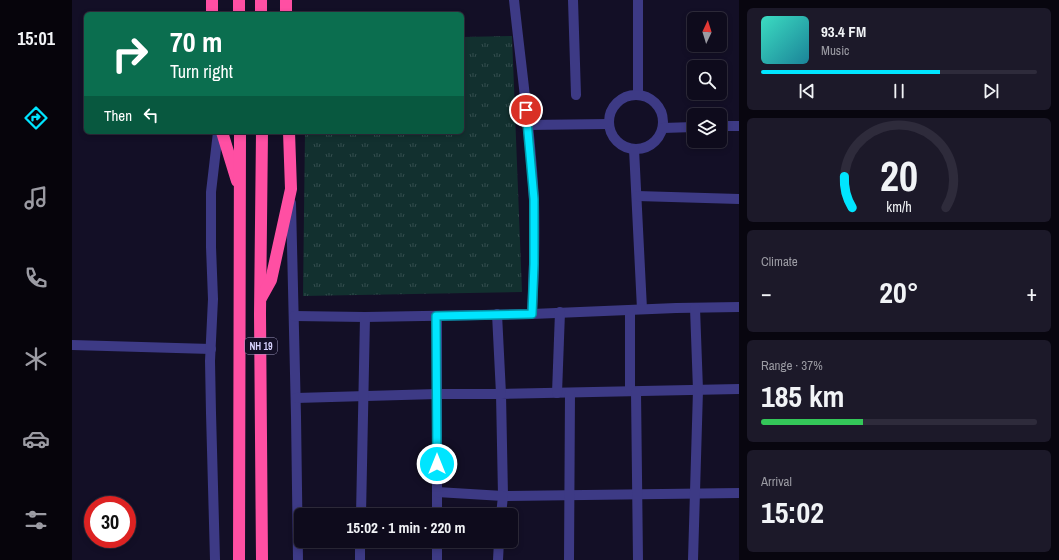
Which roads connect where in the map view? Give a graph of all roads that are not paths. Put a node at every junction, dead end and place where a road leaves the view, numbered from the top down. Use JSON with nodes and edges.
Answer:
{"nodes":[{"id":1,"x":212,"y":0,"type":"edge"},
{"id":2,"x":239,"y":0,"type":"edge"},
{"id":3,"x":261,"y":0,"type":"edge"},
{"id":4,"x":286,"y":0,"type":"edge"},
{"id":5,"x":514,"y":0,"type":"edge"},
{"id":6,"x":573,"y":0,"type":"edge"},
{"id":7,"x":638,"y":0,"type":"edge"},
{"id":8,"x":212,"y":12,"type":"edge"},
{"id":9,"x":239,"y":12,"type":"edge"},
{"id":10,"x":261,"y":12,"type":"edge"},
{"id":11,"x":286,"y":12,"type":"edge"},
{"id":12,"x":576,"y":95,"type":"dead end"},
{"id":13,"x":638,"y":95,"type":"junction"},
{"id":14,"x":528,"y":124,"type":"junction"},
{"id":15,"x":609,"y":124,"type":"junction"},
{"id":16,"x":727,"y":126,"type":"edge"},
{"id":17,"x":739,"y":126,"type":"edge"},
{"id":18,"x":687,"y":127,"type":"edge"},
{"id":19,"x":663,"y":128,"type":"junction"},
{"id":20,"x":218,"y":134,"type":"edge"},
{"id":21,"x":223,"y":134,"type":"edge"},
{"id":22,"x":240,"y":134,"type":"edge"},
{"id":23,"x":262,"y":134,"type":"edge"},
{"id":24,"x":289,"y":134,"type":"edge"},
{"id":25,"x":634,"y":149,"type":"junction"},
{"id":26,"x":291,"y":189,"type":"junction"},
{"id":27,"x":241,"y":192,"type":"junction"},
{"id":28,"x":636,"y":196,"type":"junction"},
{"id":29,"x":739,"y":199,"type":"edge"},
{"id":30,"x":261,"y":299,"type":"junction"},
{"id":31,"x":739,"y":307,"type":"edge"},
{"id":32,"x":695,"y":308,"type":"junction"},
{"id":33,"x":642,"y":309,"type":"junction"},
{"id":34,"x":630,"y":310,"type":"junction"},
{"id":35,"x":560,"y":312,"type":"junction"},
{"id":36,"x":497,"y":314,"type":"junction"},
{"id":37,"x":532,"y":314,"type":"junction"},
{"id":38,"x":294,"y":316,"type":"junction"},
{"id":39,"x":436,"y":316,"type":"junction"},
{"id":40,"x":365,"y":317,"type":"junction"},
{"id":41,"x":72,"y":345,"type":"edge"},
{"id":42,"x":211,"y":349,"type":"junction"},
{"id":43,"x":698,"y":390,"type":"junction"},
{"id":44,"x":739,"y":390,"type":"edge"},
{"id":45,"x":633,"y":392,"type":"junction"},
{"id":46,"x":557,"y":393,"type":"junction"},
{"id":47,"x":570,"y":393,"type":"junction"},
{"id":48,"x":437,"y":394,"type":"junction"},
{"id":49,"x":502,"y":394,"type":"junction"},
{"id":50,"x":364,"y":397,"type":"junction"},
{"id":51,"x":296,"y":398,"type":"junction"},
{"id":52,"x":437,"y":492,"type":"junction"},
{"id":53,"x":696,"y":493,"type":"junction"},
{"id":54,"x":739,"y":493,"type":"edge"},
{"id":55,"x":638,"y":494,"type":"junction"},
{"id":56,"x":569,"y":495,"type":"junction"},
{"id":57,"x":503,"y":496,"type":"junction"},
{"id":58,"x":361,"y":508,"type":"edge"},
{"id":59,"x":437,"y":508,"type":"edge"},
{"id":60,"x":502,"y":508,"type":"edge"},
{"id":61,"x":360,"y":548,"type":"edge"},
{"id":62,"x":437,"y":548,"type":"edge"},
{"id":63,"x":499,"y":548,"type":"edge"},
{"id":64,"x":215,"y":560,"type":"edge"},
{"id":65,"x":239,"y":560,"type":"edge"},
{"id":66,"x":262,"y":560,"type":"edge"},
{"id":67,"x":298,"y":560,"type":"edge"},
{"id":68,"x":360,"y":560,"type":"edge"},
{"id":69,"x":437,"y":560,"type":"edge"},
{"id":70,"x":498,"y":560,"type":"edge"},
{"id":71,"x":569,"y":560,"type":"edge"},
{"id":72,"x":638,"y":560,"type":"edge"},
{"id":73,"x":694,"y":560,"type":"edge"}],
"edges":[{"from":1,"to":8,"type":"highway"},
{"from":2,"to":9,"type":"highway"},
{"from":3,"to":10,"type":"highway"},
{"from":4,"to":11,"type":"highway"},
{"from":5,"to":14,"type":"street"},
{"from":6,"to":12,"type":"street"},
{"from":7,"to":13,"type":"street"},
{"from":13,"to":15,"type":"street"},
{"from":13,"to":19,"type":"street"},
{"from":14,"to":15,"type":"street"},
{"from":14,"to":37,"type":"street"},
{"from":15,"to":25,"type":"street"},
{"from":16,"to":17,"type":"street"},
{"from":18,"to":19,"type":"street"},
{"from":19,"to":25,"type":"street"},
{"from":20,"to":42,"type":"street"},
{"from":21,"to":27,"type":"highway"},
{"from":22,"to":27,"type":"highway"},
{"from":23,"to":30,"type":"highway","number":"NH 19"},
{"from":24,"to":26,"type":"highway"},
{"from":25,"to":28,"type":"street"},
{"from":26,"to":30,"type":"highway"},
{"from":26,"to":38,"type":"street"},
{"from":27,"to":65,"type":"highway"},
{"from":28,"to":29,"type":"street"},
{"from":28,"to":33,"type":"street"},
{"from":30,"to":66,"type":"highway","number":"NH 19"},
{"from":31,"to":32,"type":"street"},
{"from":32,"to":33,"type":"street"},
{"from":32,"to":43,"type":"street"},
{"from":33,"to":34,"type":"street"},
{"from":34,"to":35,"type":"street"},
{"from":34,"to":45,"type":"street"},
{"from":35,"to":37,"type":"street"},
{"from":35,"to":46,"type":"street"},
{"from":36,"to":37,"type":"street"},
{"from":36,"to":39,"type":"street"},
{"from":36,"to":49,"type":"street"},
{"from":38,"to":40,"type":"street"},
{"from":38,"to":51,"type":"street"},
{"from":39,"to":40,"type":"street"},
{"from":39,"to":48,"type":"street"},
{"from":40,"to":50,"type":"street"},
{"from":41,"to":42,"type":"street"},
{"from":42,"to":64,"type":"street"},
{"from":43,"to":44,"type":"street"},
{"from":43,"to":45,"type":"street"},
{"from":43,"to":53,"type":"street"},
{"from":45,"to":47,"type":"street"},
{"from":45,"to":55,"type":"street"},
{"from":46,"to":47,"type":"street"},
{"from":46,"to":49,"type":"street"},
{"from":47,"to":56,"type":"street"},
{"from":48,"to":49,"type":"street"},
{"from":48,"to":50,"type":"street"},
{"from":48,"to":52,"type":"street"},
{"from":49,"to":57,"type":"street"},
{"from":50,"to":51,"type":"street"},
{"from":50,"to":58,"type":"street"},
{"from":51,"to":67,"type":"street"},
{"from":52,"to":57,"type":"street"},
{"from":52,"to":59,"type":"street"},
{"from":53,"to":54,"type":"street"},
{"from":53,"to":55,"type":"street"},
{"from":53,"to":73,"type":"street"},
{"from":55,"to":56,"type":"street"},
{"from":55,"to":72,"type":"street"},
{"from":56,"to":57,"type":"street"},
{"from":56,"to":71,"type":"street"},
{"from":57,"to":60,"type":"street"},
{"from":61,"to":68,"type":"street"},
{"from":62,"to":69,"type":"street"},
{"from":63,"to":70,"type":"street"}]}
